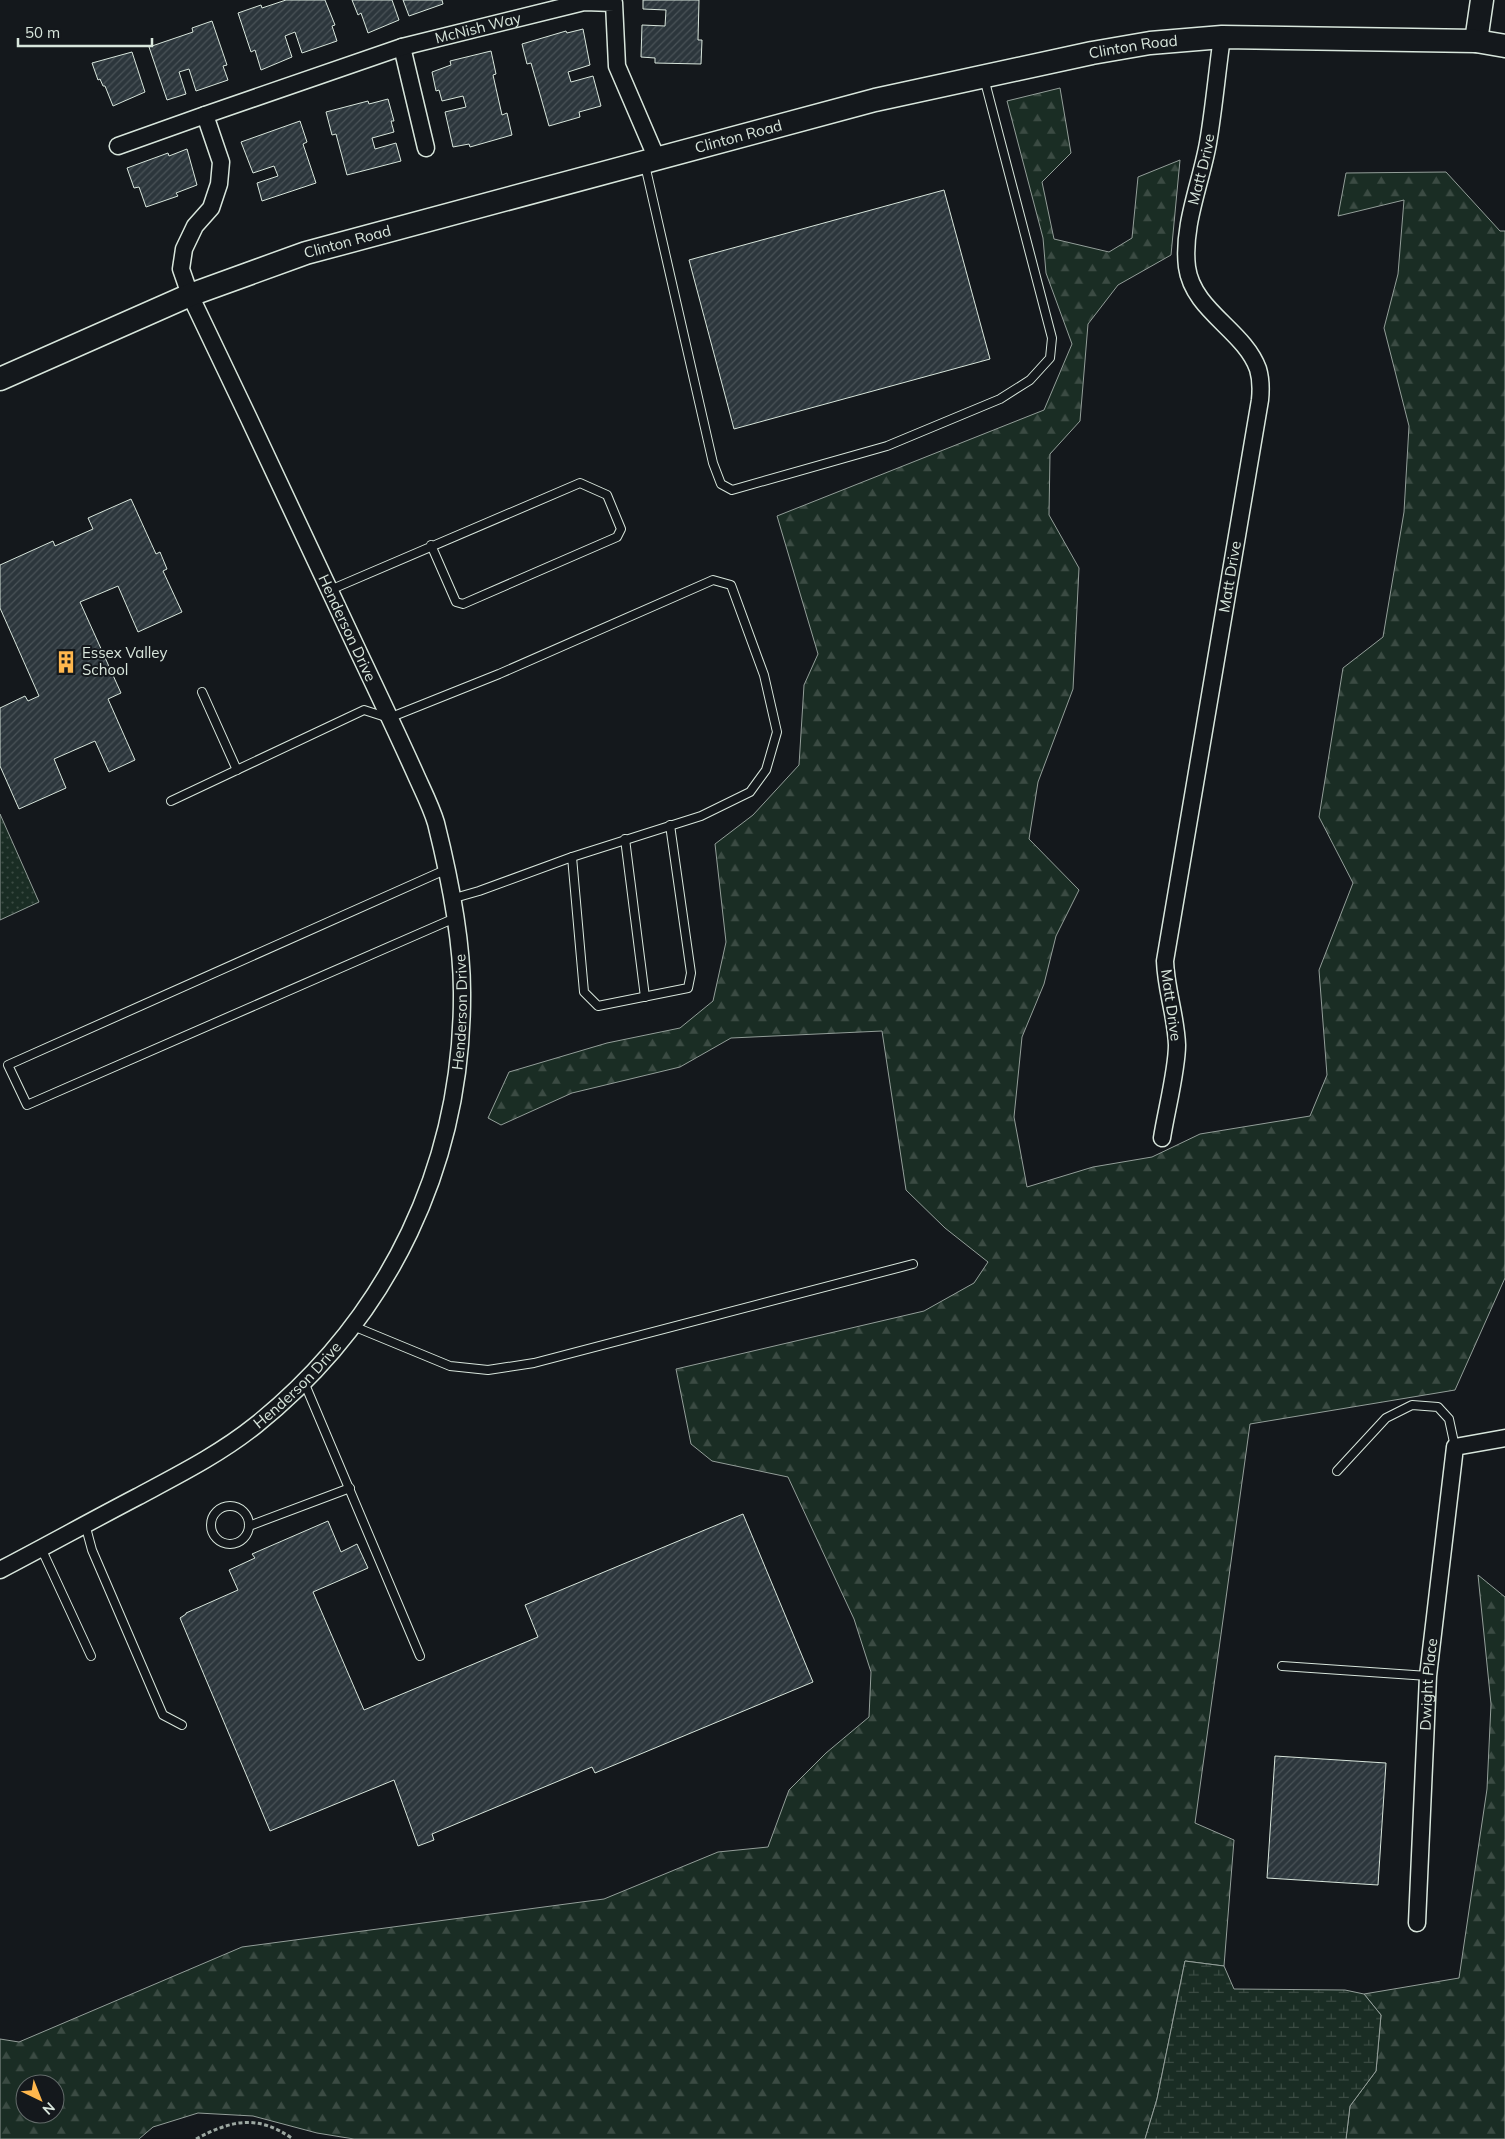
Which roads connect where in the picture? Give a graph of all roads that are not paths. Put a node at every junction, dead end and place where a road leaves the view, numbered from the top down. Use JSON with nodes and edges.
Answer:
{"nodes":[{"id":1,"x":1482,"y":0,"type":"edge"},
{"id":2,"x":614,"y":2,"type":"edge"},
{"id":3,"x":1222,"y":37,"type":"junction"},
{"id":4,"x":1476,"y":41,"type":"junction"},
{"id":5,"x":1505,"y":46,"type":"edge"},
{"id":6,"x":402,"y":47,"type":"junction"},
{"id":7,"x":984,"y":76,"type":"junction"},
{"id":8,"x":205,"y":114,"type":"junction"},
{"id":9,"x":118,"y":146,"type":"dead end"},
{"id":10,"x":426,"y":148,"type":"dead end"},
{"id":11,"x":651,"y":161,"type":"junction"},
{"id":12,"x":190,"y":295,"type":"junction"},
{"id":13,"x":0,"y":379,"type":"edge"},
{"id":14,"x":431,"y":545,"type":"junction"},
{"id":15,"x":330,"y":590,"type":"junction"},
{"id":16,"x":202,"y":692,"type":"dead end"},
{"id":17,"x":390,"y":718,"type":"junction"},
{"id":18,"x":237,"y":770,"type":"junction"},
{"id":19,"x":171,"y":801,"type":"dead end"},
{"id":20,"x":670,"y":825,"type":"junction"},
{"id":21,"x":625,"y":839,"type":"junction"},
{"id":22,"x":572,"y":856,"type":"junction"},
{"id":23,"x":445,"y":870,"type":"junction"},
{"id":24,"x":451,"y":899,"type":"junction"},
{"id":25,"x":455,"y":918,"type":"junction"},
{"id":26,"x":645,"y":997,"type":"junction"},
{"id":27,"x":1162,"y":1138,"type":"dead end"},
{"id":28,"x":912,"y":1264,"type":"dead end"},
{"id":29,"x":354,"y":1326,"type":"junction"},
{"id":30,"x":304,"y":1382,"type":"junction"},
{"id":31,"x":1505,"y":1438,"type":"edge"},
{"id":32,"x":1455,"y":1447,"type":"junction"},
{"id":33,"x":1337,"y":1471,"type":"dead end"},
{"id":34,"x":350,"y":1488,"type":"junction"},
{"id":35,"x":85,"y":1524,"type":"junction"},
{"id":36,"x":249,"y":1526,"type":"junction"},
{"id":37,"x":41,"y":1548,"type":"junction"},
{"id":38,"x":0,"y":1570,"type":"edge"},
{"id":39,"x":91,"y":1656,"type":"dead end"},
{"id":40,"x":420,"y":1656,"type":"dead end"},
{"id":41,"x":1282,"y":1666,"type":"dead end"},
{"id":42,"x":1428,"y":1676,"type":"junction"},
{"id":43,"x":182,"y":1725,"type":"dead end"},
{"id":44,"x":1417,"y":1923,"type":"dead end"}],
"edges":[{"from":1,"to":4,"type":"street"},
{"from":2,"to":6,"type":"street","name":"McNish Way"},
{"from":2,"to":11,"type":"street","name":"McNish Way"},
{"from":3,"to":4,"type":"street","name":"Clinton Road"},
{"from":3,"to":7,"type":"street","name":"Clinton Road"},
{"from":3,"to":27,"type":"street","name":"Matt Drive"},
{"from":4,"to":5,"type":"street","name":"Clinton Road"},
{"from":6,"to":8,"type":"street","name":"McNish Way"},
{"from":6,"to":10,"type":"street"},
{"from":7,"to":11,"type":"street","name":"Clinton Road"},
{"from":7,"to":11,"type":"lane"},
{"from":8,"to":9,"type":"street","name":"McNish Way"},
{"from":8,"to":12,"type":"street"},
{"from":11,"to":12,"type":"street","name":"Clinton Road"},
{"from":12,"to":13,"type":"street","name":"Clinton Road"},
{"from":12,"to":15,"type":"street","name":"Henderson Drive"},
{"from":14,"to":14,"type":"lane"},
{"from":14,"to":15,"type":"lane"},
{"from":15,"to":17,"type":"street","name":"Henderson Drive"},
{"from":16,"to":18,"type":"lane"},
{"from":17,"to":18,"type":"lane"},
{"from":17,"to":20,"type":"lane"},
{"from":17,"to":23,"type":"street","name":"Henderson Drive"},
{"from":18,"to":19,"type":"lane"},
{"from":20,"to":21,"type":"lane"},
{"from":20,"to":26,"type":"lane"},
{"from":21,"to":22,"type":"lane"},
{"from":21,"to":26,"type":"lane"},
{"from":22,"to":24,"type":"lane"},
{"from":22,"to":26,"type":"lane"},
{"from":23,"to":24,"type":"street","name":"Henderson Drive"},
{"from":23,"to":25,"type":"lane"},
{"from":24,"to":25,"type":"street","name":"Henderson Drive"},
{"from":25,"to":29,"type":"street","name":"Henderson Drive"},
{"from":28,"to":29,"type":"lane"},
{"from":29,"to":30,"type":"street","name":"Henderson Drive"},
{"from":30,"to":34,"type":"lane"},
{"from":30,"to":35,"type":"street","name":"Henderson Drive"},
{"from":31,"to":32,"type":"street"},
{"from":32,"to":33,"type":"lane"},
{"from":32,"to":42,"type":"street","name":"Dwight Place"},
{"from":34,"to":36,"type":"lane"},
{"from":34,"to":40,"type":"lane"},
{"from":35,"to":37,"type":"street","name":"Henderson Drive"},
{"from":35,"to":43,"type":"lane"},
{"from":36,"to":36,"type":"lane"},
{"from":37,"to":38,"type":"street","name":"Henderson Drive"},
{"from":37,"to":39,"type":"lane"},
{"from":41,"to":42,"type":"lane"},
{"from":42,"to":44,"type":"street","name":"Dwight Place"}]}
